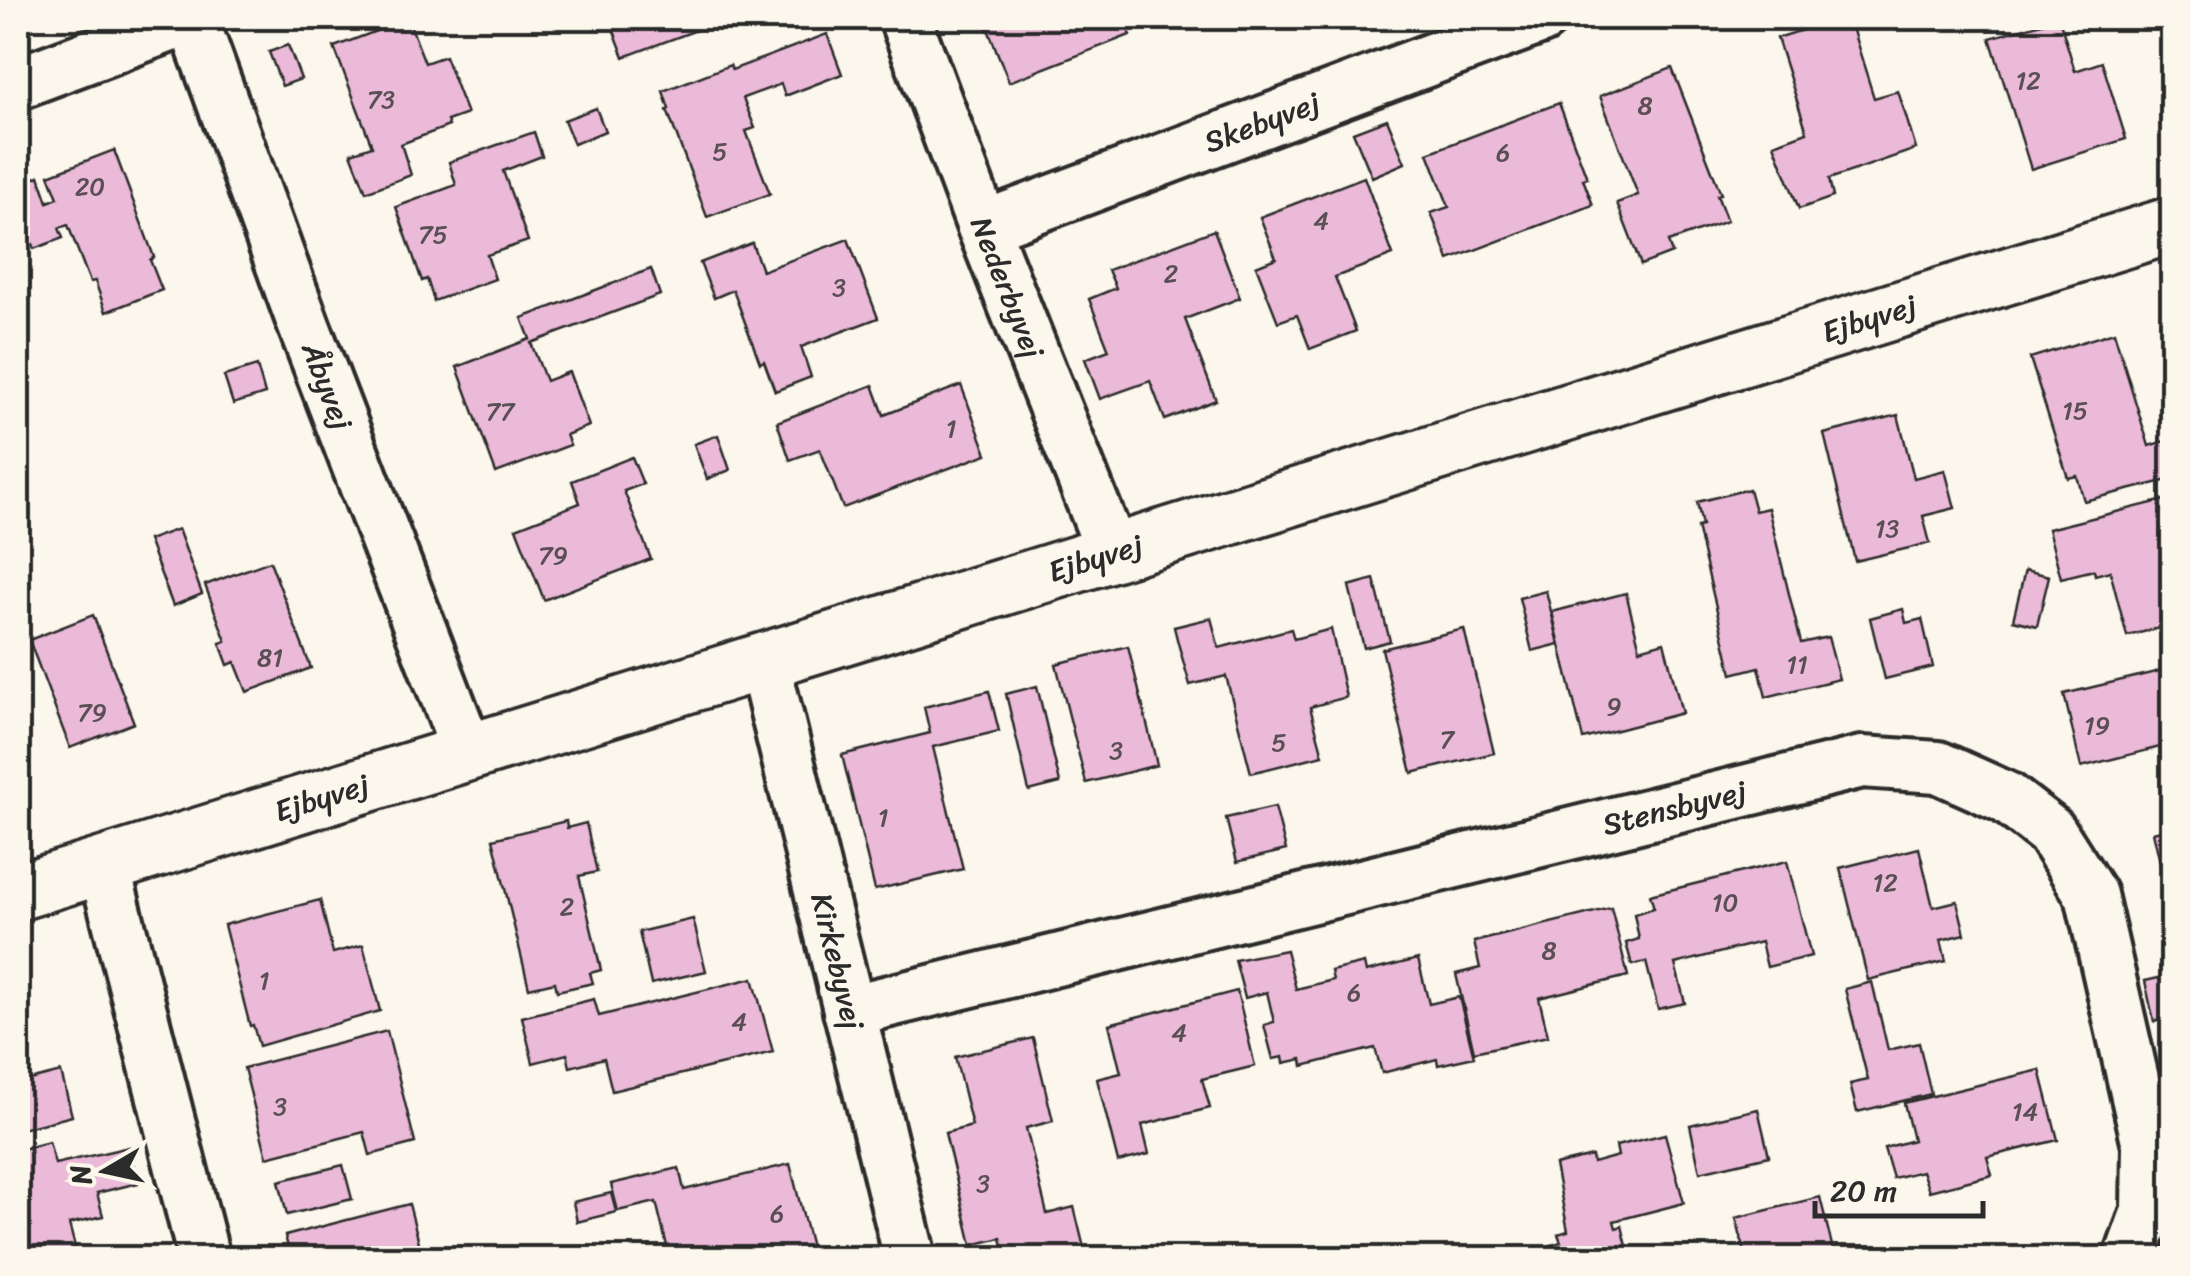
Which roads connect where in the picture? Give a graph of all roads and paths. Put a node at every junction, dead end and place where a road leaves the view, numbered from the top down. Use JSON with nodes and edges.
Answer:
{"nodes":[{"id":1,"x":192,"y":18,"type":"edge"},
{"id":2,"x":905,"y":18,"type":"edge"},
{"id":3,"x":1542,"y":18,"type":"edge"},
{"id":4,"x":18,"y":83,"type":"edge"},
{"id":5,"x":2172,"y":225,"type":"edge"},
{"id":6,"x":984,"y":227,"type":"junction"},
{"id":7,"x":1112,"y":554,"type":"junction"},
{"id":8,"x":764,"y":662,"type":"junction"},
{"id":9,"x":468,"y":753,"type":"junction"},
{"id":10,"x":104,"y":866,"type":"junction"},
{"id":11,"x":18,"y":892,"type":"edge"},
{"id":12,"x":849,"y":1011,"type":"junction"},
{"id":13,"x":204,"y":1258,"type":"edge"},
{"id":14,"x":910,"y":1258,"type":"edge"},
{"id":15,"x":2130,"y":1258,"type":"edge"}],
"edges":[{"from":1,"to":4,"type":"street"},
{"from":1,"to":9,"type":"street","name":"Åbyvej"},
{"from":2,"to":6,"type":"street","name":"Nederbyvej"},
{"from":3,"to":6,"type":"street","name":"Skebyvej"},
{"from":5,"to":7,"type":"street","name":"Ejbyvej"},
{"from":6,"to":7,"type":"street","name":"Nederbyvej"},
{"from":7,"to":8,"type":"street","name":"Ejbyvej"},
{"from":8,"to":9,"type":"street","name":"Ejbyvej"},
{"from":8,"to":12,"type":"street","name":"Kirkebyvej"},
{"from":9,"to":10,"type":"street","name":"Ejbyvej"},
{"from":10,"to":11,"type":"street","name":"Ejbyvej"},
{"from":10,"to":13,"type":"street"},
{"from":12,"to":14,"type":"street","name":"Kirkebyvej"},
{"from":12,"to":15,"type":"street","name":"Stensbyvej"}]}
